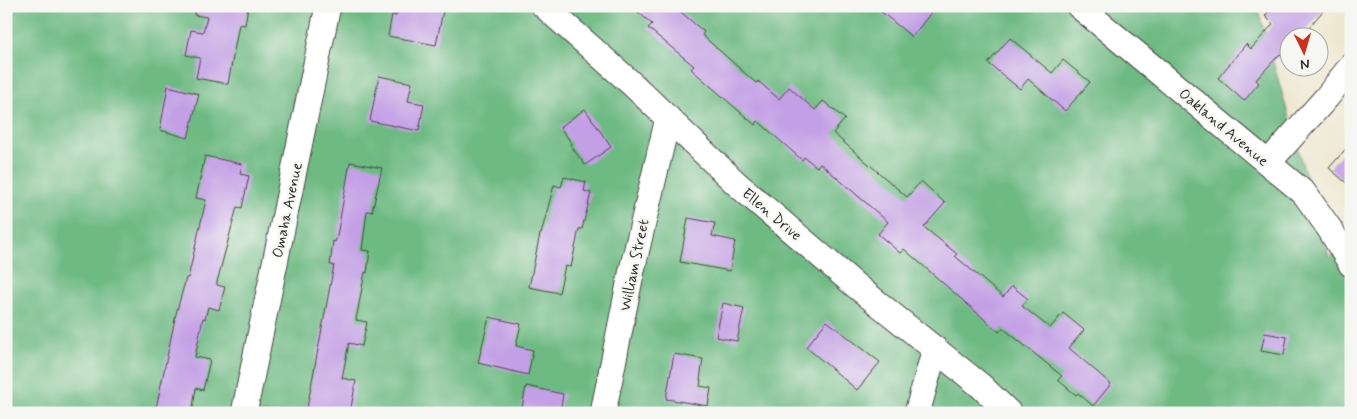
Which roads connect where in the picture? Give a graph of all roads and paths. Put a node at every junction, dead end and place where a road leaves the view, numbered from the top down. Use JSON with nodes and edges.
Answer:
{"nodes":[{"id":1,"x":328,"y":6,"type":"edge"},
{"id":2,"x":544,"y":6,"type":"edge"},
{"id":3,"x":1079,"y":6,"type":"edge"},
{"id":4,"x":1351,"y":66,"type":"edge"},
{"id":5,"x":668,"y":118,"type":"junction"},
{"id":6,"x":1268,"y":164,"type":"junction"},
{"id":7,"x":1351,"y":264,"type":"edge"},
{"id":8,"x":935,"y":349,"type":"junction"},
{"id":9,"x":244,"y":413,"type":"edge"},
{"id":10,"x":603,"y":413,"type":"edge"},
{"id":11,"x":917,"y":413,"type":"edge"},
{"id":12,"x":1009,"y":413,"type":"edge"}],
"edges":[{"from":1,"to":9,"type":"street","name":"Omaha Avenue"},
{"from":2,"to":5,"type":"street","name":"Ellen Drive"},
{"from":3,"to":6,"type":"street","name":"Oakland Avenue"},
{"from":4,"to":6,"type":"street"},
{"from":5,"to":8,"type":"street","name":"Ellen Drive"},
{"from":5,"to":10,"type":"street","name":"William Street"},
{"from":6,"to":7,"type":"street","name":"Oakland Avenue"},
{"from":8,"to":11,"type":"street"},
{"from":8,"to":12,"type":"street","name":"Ellen Drive"}]}
